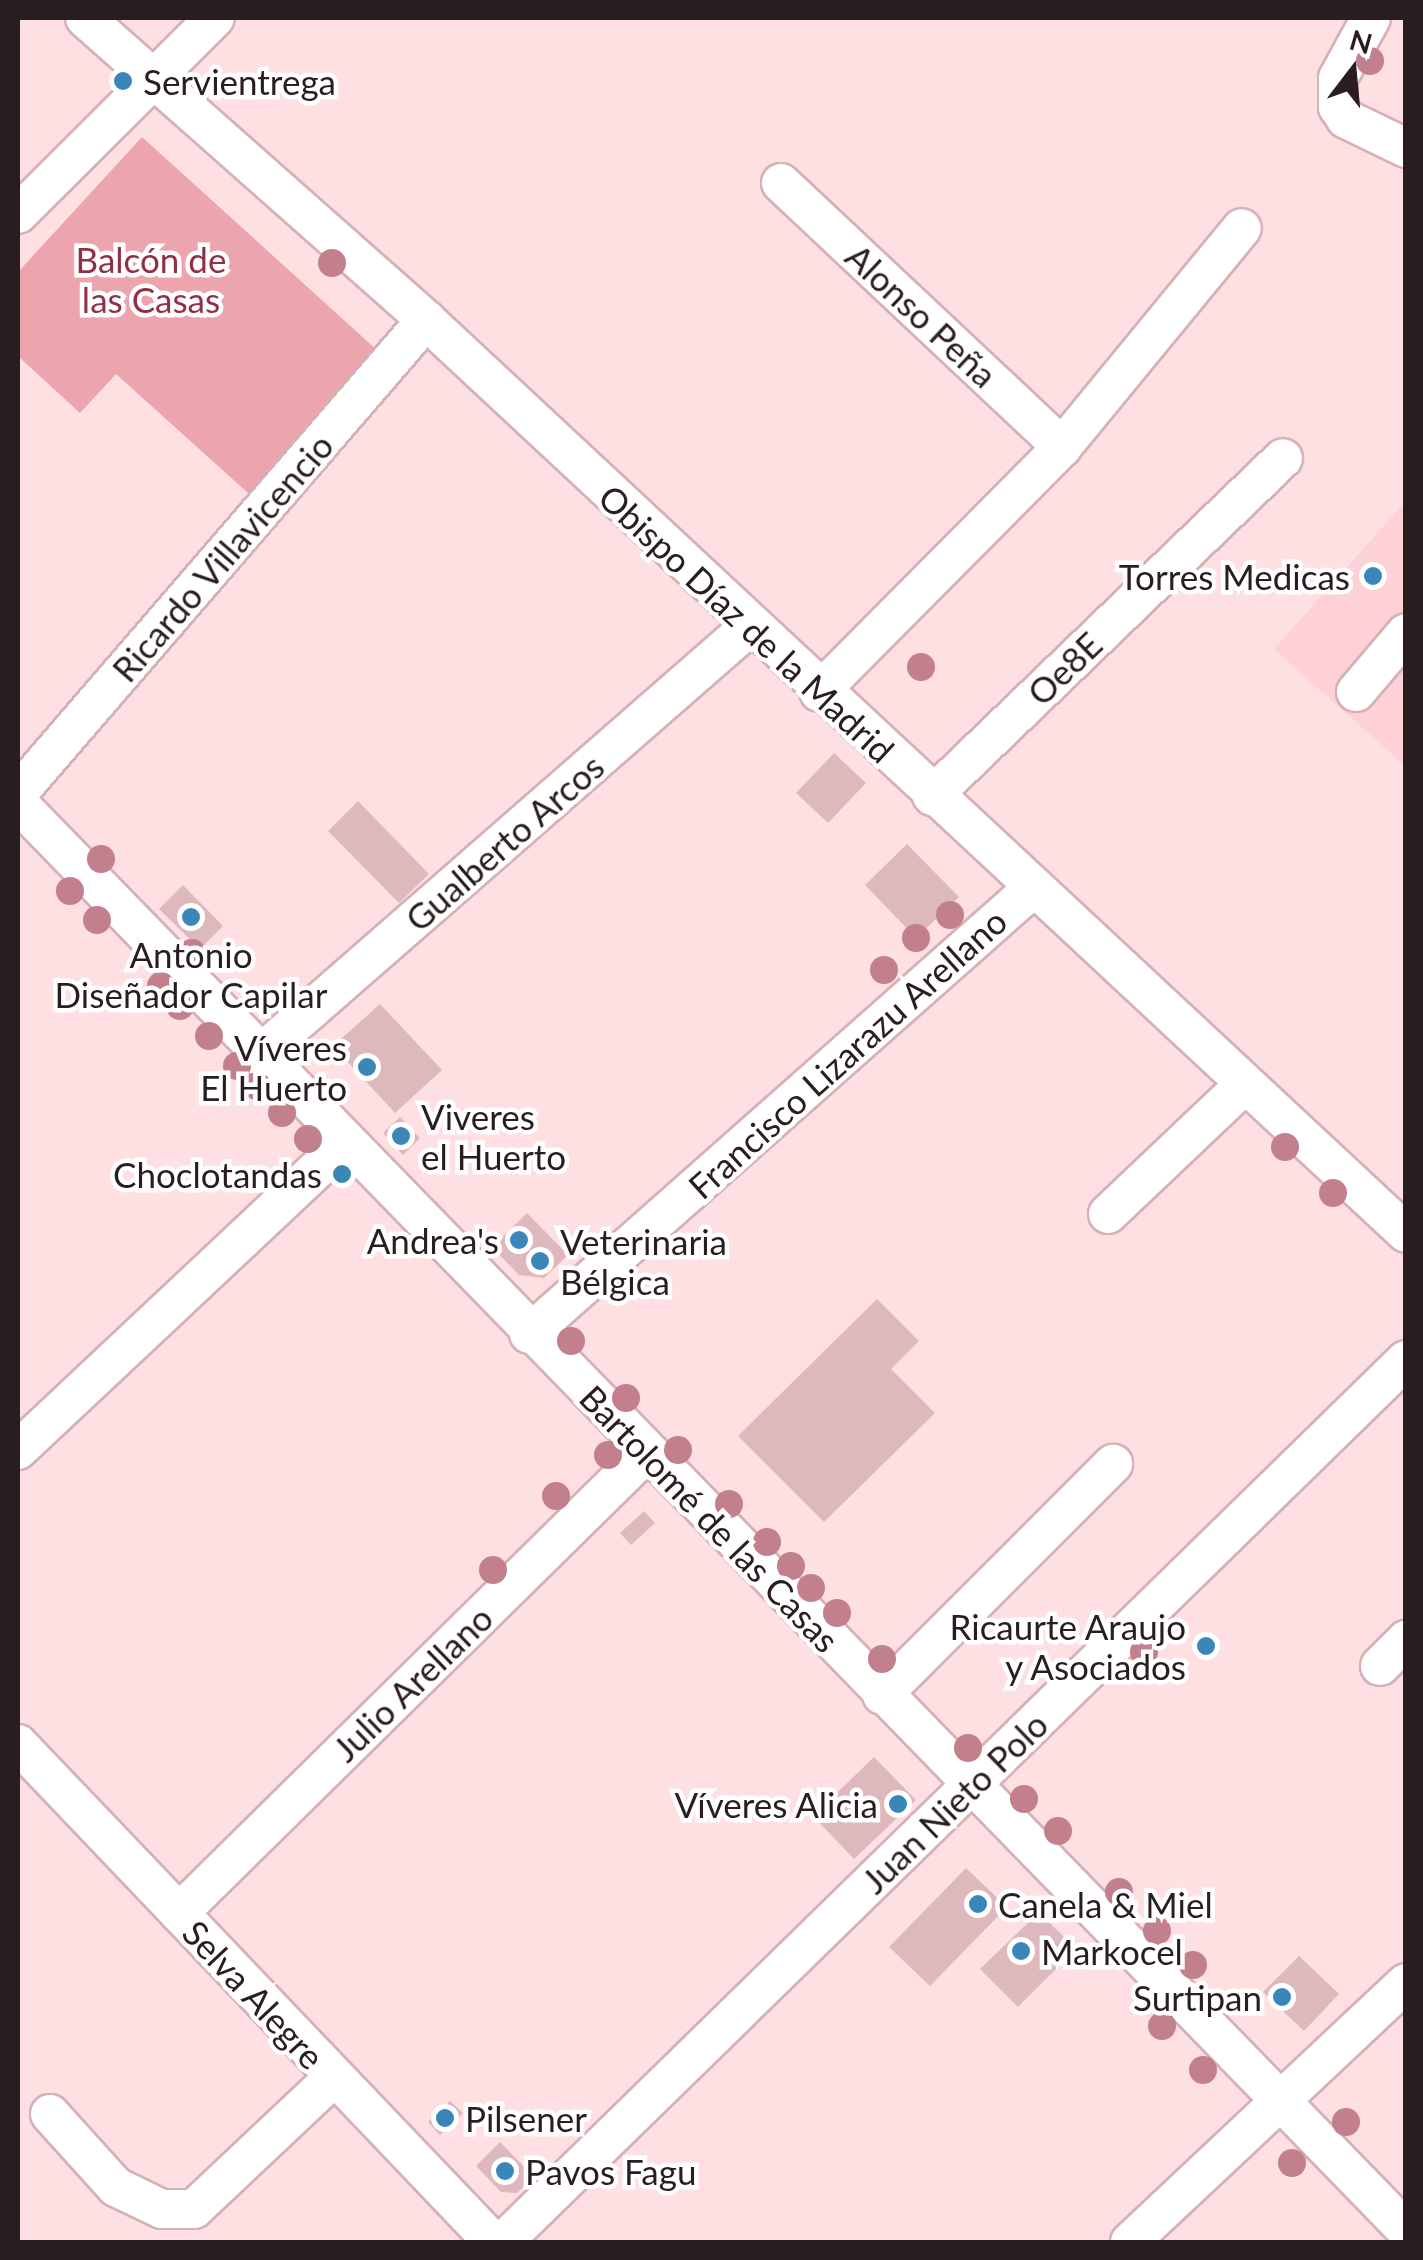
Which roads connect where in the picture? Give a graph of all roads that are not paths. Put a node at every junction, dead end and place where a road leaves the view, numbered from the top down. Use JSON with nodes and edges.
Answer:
{"nodes":[{"id":1,"x":84,"y":18,"type":"edge"},
{"id":2,"x":214,"y":18,"type":"edge"},
{"id":3,"x":1371,"y":18,"type":"edge"},
{"id":4,"x":153,"y":77,"type":"junction"},
{"id":5,"x":1406,"y":148,"type":"edge"},
{"id":6,"x":781,"y":184,"type":"dead end"},
{"id":7,"x":18,"y":214,"type":"edge"},
{"id":8,"x":1242,"y":228,"type":"dead end"},
{"id":9,"x":426,"y":320,"type":"junction"},
{"id":10,"x":1062,"y":447,"type":"junction"},
{"id":11,"x":1282,"y":458,"type":"dead end"},
{"id":12,"x":748,"y":628,"type":"junction"},
{"id":13,"x":1406,"y":633,"type":"edge"},
{"id":14,"x":819,"y":692,"type":"junction"},
{"id":15,"x":1356,"y":692,"type":"dead end"},
{"id":16,"x":932,"y":796,"type":"junction"},
{"id":17,"x":22,"y":813,"type":"edge"},
{"id":18,"x":1031,"y":890,"type":"junction"},
{"id":19,"x":258,"y":1056,"type":"junction"},
{"id":20,"x":1244,"y":1085,"type":"junction"},
{"id":21,"x":344,"y":1144,"type":"junction"},
{"id":22,"x":1108,"y":1214,"type":"dead end"},
{"id":23,"x":1406,"y":1233,"type":"edge"},
{"id":24,"x":529,"y":1334,"type":"junction"},
{"id":25,"x":1406,"y":1360,"type":"edge"},
{"id":26,"x":18,"y":1450,"type":"edge"},
{"id":27,"x":646,"y":1453,"type":"junction"},
{"id":28,"x":1113,"y":1464,"type":"dead end"},
{"id":29,"x":882,"y":1695,"type":"junction"},
{"id":30,"x":18,"y":1744,"type":"edge"},
{"id":31,"x":971,"y":1785,"type":"junction"},
{"id":32,"x":178,"y":1913,"type":"junction"},
{"id":33,"x":1406,"y":1983,"type":"edge"},
{"id":34,"x":333,"y":2078,"type":"junction"},
{"id":35,"x":1281,"y":2102,"type":"junction"},
{"id":36,"x":50,"y":2114,"type":"dead end"},
{"id":37,"x":1406,"y":2230,"type":"edge"},
{"id":38,"x":491,"y":2241,"type":"edge"},
{"id":39,"x":1130,"y":2242,"type":"edge"}],
"edges":[{"from":1,"to":4,"type":"street","name":"Obispo Díaz de la Madrid"},
{"from":2,"to":4,"type":"street"},
{"from":3,"to":5,"type":"street"},
{"from":4,"to":7,"type":"street"},
{"from":4,"to":9,"type":"street","name":"Obispo Díaz de la Madrid"},
{"from":6,"to":10,"type":"street","name":"Alonso Peña"},
{"from":8,"to":10,"type":"street"},
{"from":9,"to":12,"type":"street","name":"Obispo Díaz de la Madrid"},
{"from":9,"to":17,"type":"street","name":"Ricardo Villavicencio"},
{"from":10,"to":14,"type":"street"},
{"from":11,"to":16,"type":"street","name":"Oe8E"},
{"from":12,"to":14,"type":"street","name":"Obispo Díaz de la Madrid"},
{"from":12,"to":19,"type":"street","name":"Gualberto Arcos"},
{"from":13,"to":15,"type":"street"},
{"from":14,"to":16,"type":"street","name":"Obispo Díaz de la Madrid"},
{"from":16,"to":18,"type":"street","name":"Obispo Díaz de la Madrid"},
{"from":17,"to":19,"type":"street","name":"Bartolomé de las Casas"},
{"from":18,"to":20,"type":"street","name":"Obispo Díaz de la Madrid"},
{"from":18,"to":24,"type":"street","name":"Francisco Lizarazu Arellano"},
{"from":19,"to":21,"type":"street","name":"Bartolomé de las Casas"},
{"from":20,"to":22,"type":"street"},
{"from":20,"to":23,"type":"street","name":"Obispo Díaz de la Madrid"},
{"from":21,"to":24,"type":"street","name":"Bartolomé de las Casas"},
{"from":21,"to":26,"type":"street"},
{"from":24,"to":27,"type":"street","name":"Bartolomé de las Casas"},
{"from":25,"to":31,"type":"street","name":"Juan Nieto Polo"},
{"from":27,"to":29,"type":"street","name":"Bartolomé de las Casas"},
{"from":27,"to":32,"type":"street","name":"Julio Arellano"},
{"from":28,"to":29,"type":"street"},
{"from":29,"to":31,"type":"street","name":"Bartolomé de las Casas"},
{"from":30,"to":32,"type":"street","name":"Selva Alegre"},
{"from":31,"to":35,"type":"street","name":"Bartolomé de las Casas"},
{"from":31,"to":38,"type":"street","name":"Juan Nieto Polo"},
{"from":32,"to":34,"type":"street","name":"Selva Alegre"},
{"from":33,"to":35,"type":"street"},
{"from":34,"to":36,"type":"street"},
{"from":34,"to":38,"type":"street","name":"Selva Alegre"},
{"from":35,"to":37,"type":"street","name":"Bartolomé de las Casas"},
{"from":35,"to":39,"type":"street"}]}
